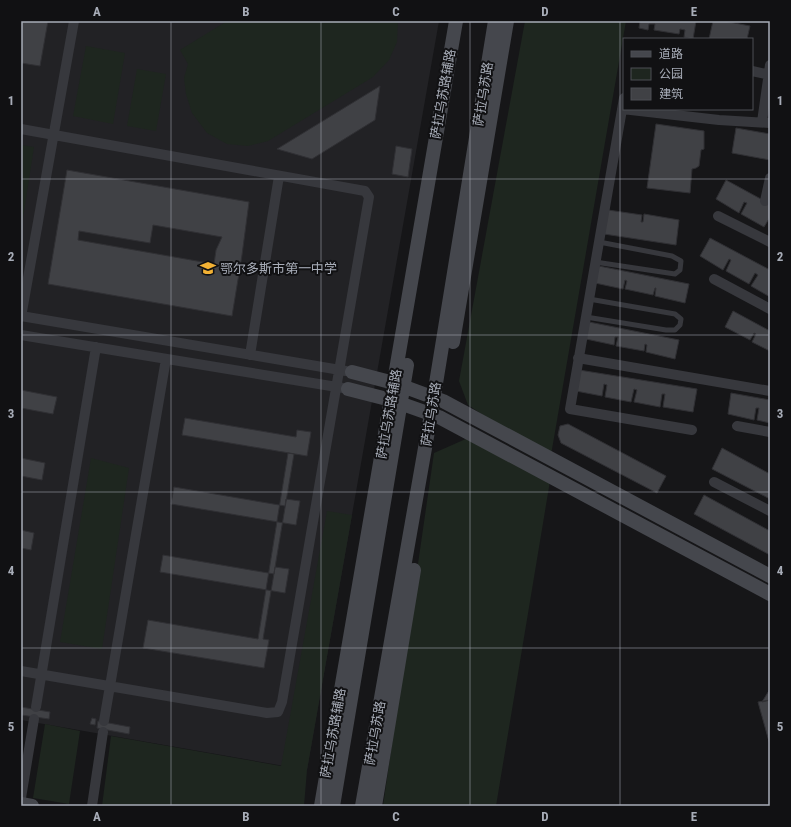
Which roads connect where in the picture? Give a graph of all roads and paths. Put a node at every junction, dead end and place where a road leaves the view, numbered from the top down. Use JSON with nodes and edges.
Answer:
{"nodes":[{"id":1,"x":74,"y":21,"type":"edge"},
{"id":2,"x":456,"y":21,"type":"edge"},
{"id":3,"x":465,"y":21,"type":"edge"},
{"id":4,"x":495,"y":21,"type":"edge"},
{"id":5,"x":507,"y":21,"type":"edge"},
{"id":6,"x":753,"y":71,"type":"edge"},
{"id":7,"x":770,"y":71,"type":"edge"},
{"id":8,"x":623,"y":104,"type":"edge"},
{"id":9,"x":622,"y":109,"type":"joint"},
{"id":10,"x":631,"y":110,"type":"edge"},
{"id":11,"x":766,"y":122,"type":"edge"},
{"id":12,"x":21,"y":129,"type":"edge"},
{"id":13,"x":53,"y":135,"type":"junction"},
{"id":14,"x":279,"y":176,"type":"junction"},
{"id":15,"x":770,"y":178,"type":"edge"},
{"id":16,"x":765,"y":201,"type":"dead end"},
{"id":17,"x":718,"y":216,"type":"dead end"},
{"id":18,"x":599,"y":242,"type":"junction"},
{"id":19,"x":770,"y":242,"type":"edge"},
{"id":20,"x":595,"y":262,"type":"junction"},
{"id":21,"x":714,"y":279,"type":"dead end"},
{"id":22,"x":589,"y":299,"type":"junction"},
{"id":23,"x":770,"y":309,"type":"edge"},
{"id":24,"x":21,"y":316,"type":"edge"},
{"id":25,"x":586,"y":317,"type":"junction"},
{"id":26,"x":21,"y":335,"type":"edge"},
{"id":27,"x":96,"y":347,"type":"junction"},
{"id":28,"x":250,"y":355,"type":"junction"},
{"id":29,"x":578,"y":358,"type":"junction"},
{"id":30,"x":166,"y":359,"type":"junction"},
{"id":31,"x":346,"y":371,"type":"junction"},
{"id":32,"x":399,"y":384,"type":"junction"},
{"id":33,"x":342,"y":388,"type":"junction"},
{"id":34,"x":770,"y":390,"type":"edge"},
{"id":35,"x":438,"y":399,"type":"junction"},
{"id":36,"x":396,"y":401,"type":"junction"},
{"id":37,"x":435,"y":415,"type":"junction"},
{"id":38,"x":737,"y":426,"type":"dead end"},
{"id":39,"x":692,"y":430,"type":"dead end"},
{"id":40,"x":770,"y":432,"type":"edge"},
{"id":41,"x":714,"y":482,"type":"dead end"},
{"id":42,"x":770,"y":511,"type":"edge"},
{"id":43,"x":770,"y":576,"type":"edge"},
{"id":44,"x":770,"y":594,"type":"edge"},
{"id":45,"x":21,"y":671,"type":"edge"},
{"id":46,"x":41,"y":675,"type":"junction"},
{"id":47,"x":110,"y":687,"type":"junction"},
{"id":48,"x":36,"y":707,"type":"dead end"},
{"id":49,"x":34,"y":719,"type":"dead end"},
{"id":50,"x":104,"y":721,"type":"dead end"},
{"id":51,"x":103,"y":732,"type":"dead end"},
{"id":52,"x":21,"y":798,"type":"edge"},
{"id":53,"x":21,"y":804,"type":"edge"},
{"id":54,"x":32,"y":806,"type":"edge"},
{"id":55,"x":92,"y":806,"type":"edge"},
{"id":56,"x":321,"y":806,"type":"edge"},
{"id":57,"x":333,"y":806,"type":"edge"},
{"id":58,"x":362,"y":806,"type":"edge"},
{"id":59,"x":375,"y":806,"type":"edge"}],
"edges":[{"from":1,"to":13,"type":"street"},
{"from":2,"to":32,"type":"street","name":"萨拉乌苏路辅路"},
{"from":3,"to":32,"type":"street"},
{"from":4,"to":35,"type":"street","name":"萨拉乌苏路"},
{"from":5,"to":35,"type":"street"},
{"from":6,"to":7,"type":"street"},
{"from":7,"to":11,"type":"street"},
{"from":8,"to":9,"type":"street"},
{"from":9,"to":18,"type":"street"},
{"from":10,"to":11,"type":"street"},
{"from":12,"to":13,"type":"street"},
{"from":13,"to":14,"type":"street"},
{"from":13,"to":24,"type":"street"},
{"from":14,"to":28,"type":"street"},
{"from":14,"to":31,"type":"street"},
{"from":15,"to":16,"type":"street"},
{"from":17,"to":19,"type":"street"},
{"from":18,"to":20,"type":"street"},
{"from":18,"to":20,"type":"lane"},
{"from":20,"to":22,"type":"street"},
{"from":21,"to":23,"type":"street"},
{"from":22,"to":25,"type":"street"},
{"from":22,"to":25,"type":"lane"},
{"from":24,"to":28,"type":"street"},
{"from":25,"to":29,"type":"street"},
{"from":26,"to":27,"type":"street"},
{"from":27,"to":30,"type":"street"},
{"from":27,"to":46,"type":"street"},
{"from":28,"to":31,"type":"street"},
{"from":29,"to":34,"type":"street"},
{"from":29,"to":39,"type":"street"},
{"from":30,"to":33,"type":"street"},
{"from":30,"to":47,"type":"street"},
{"from":31,"to":32,"type":"street"},
{"from":31,"to":33,"type":"street"},
{"from":32,"to":35,"type":"street"},
{"from":32,"to":36,"type":"street"},
{"from":33,"to":36,"type":"street"},
{"from":33,"to":47,"type":"street"},
{"from":35,"to":37,"type":"street","name":"萨拉乌苏路"},
{"from":35,"to":43,"type":"street"},
{"from":36,"to":37,"type":"street"},
{"from":36,"to":56,"type":"street","name":"萨拉乌苏路辅路"},
{"from":36,"to":57,"type":"street"},
{"from":37,"to":44,"type":"street"},
{"from":37,"to":58,"type":"street","name":"萨拉乌苏路"},
{"from":37,"to":59,"type":"street"},
{"from":38,"to":40,"type":"street"},
{"from":41,"to":42,"type":"street"},
{"from":45,"to":46,"type":"street"},
{"from":46,"to":47,"type":"street"},
{"from":46,"to":48,"type":"street"},
{"from":47,"to":50,"type":"street"},
{"from":49,"to":52,"type":"street"},
{"from":51,"to":55,"type":"street"},
{"from":53,"to":54,"type":"street"}]}
